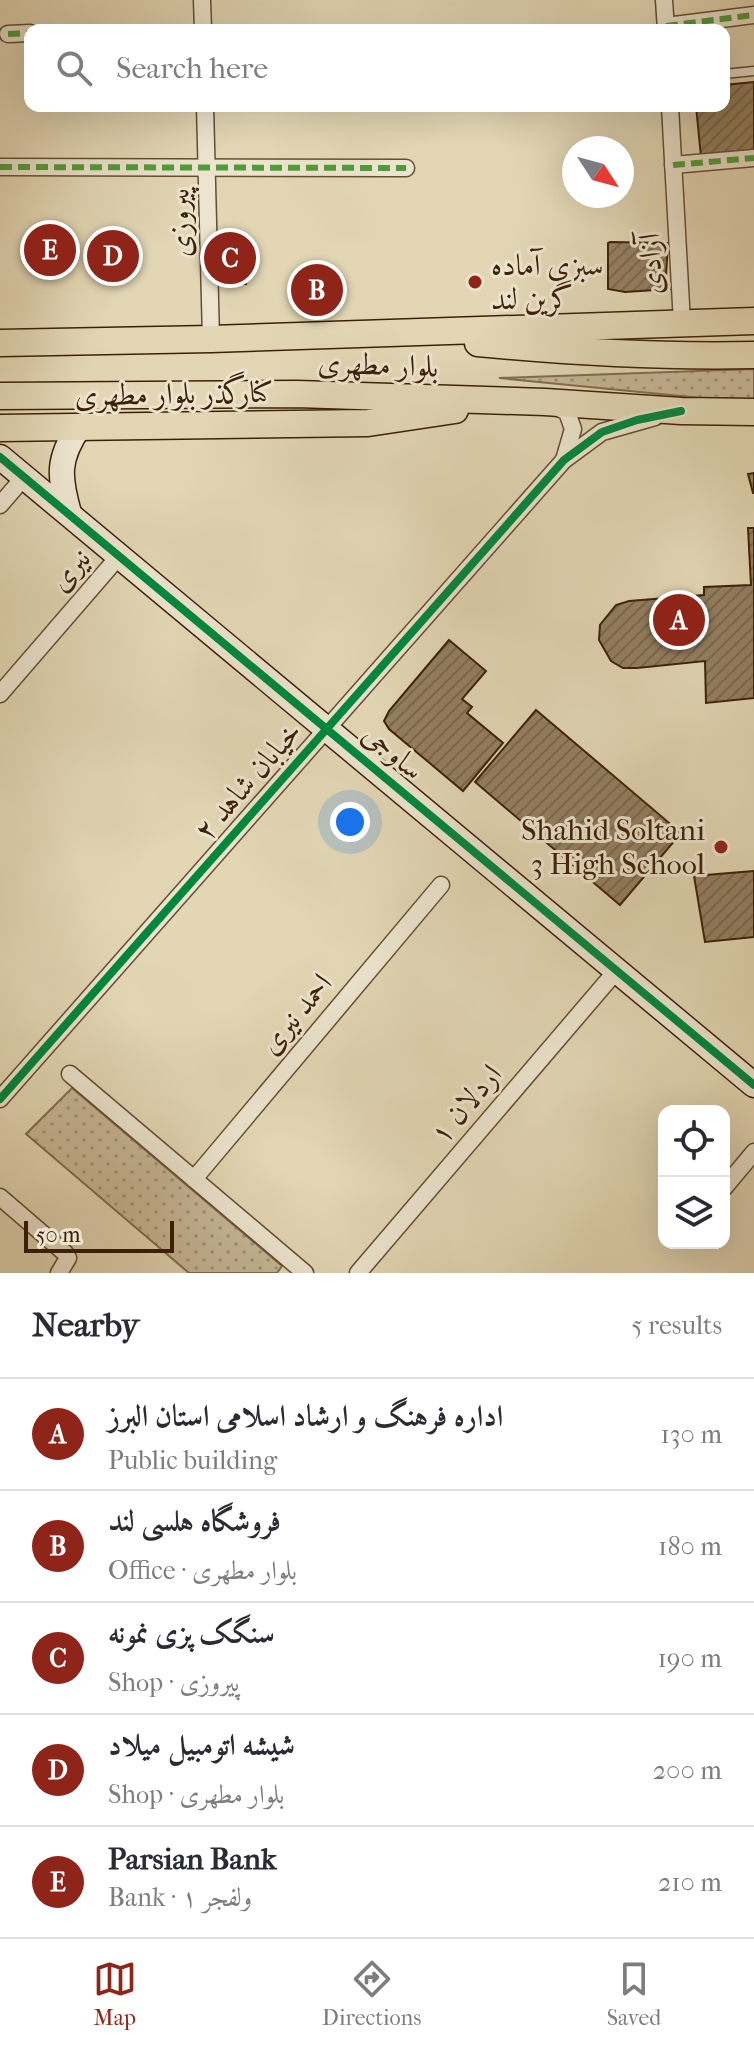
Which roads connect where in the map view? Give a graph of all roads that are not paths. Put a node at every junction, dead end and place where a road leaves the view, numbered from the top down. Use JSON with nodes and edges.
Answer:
{"nodes":[{"id":1,"x":202,"y":0,"type":"edge"},
{"id":2,"x":664,"y":0,"type":"edge"},
{"id":3,"x":754,"y":15,"type":"edge"},
{"id":4,"x":203,"y":24,"type":"edge"},
{"id":5,"x":666,"y":24,"type":"edge"},
{"id":6,"x":693,"y":24,"type":"edge"},
{"id":7,"x":24,"y":33,"type":"edge"},
{"id":8,"x":8,"y":34,"type":"dead end"},
{"id":9,"x":754,"y":71,"type":"edge"},
{"id":10,"x":730,"y":73,"type":"edge"},
{"id":11,"x":205,"y":112,"type":"edge"},
{"id":12,"x":670,"y":112,"type":"edge"},
{"id":13,"x":754,"y":158,"type":"edge"},
{"id":14,"x":673,"y":165,"type":"junction"},
{"id":15,"x":0,"y":167,"type":"edge"},
{"id":16,"x":207,"y":167,"type":"junction"},
{"id":17,"x":406,"y":168,"type":"dead end"},
{"id":18,"x":754,"y":321,"type":"edge"},
{"id":19,"x":682,"y":323,"type":"junction"},
{"id":20,"x":381,"y":334,"type":"junction"},
{"id":21,"x":211,"y":339,"type":"junction"},
{"id":22,"x":0,"y":343,"type":"edge"},
{"id":23,"x":754,"y":355,"type":"edge"},
{"id":24,"x":0,"y":396,"type":"edge"},
{"id":25,"x":491,"y":401,"type":"junction"},
{"id":26,"x":545,"y":402,"type":"junction"},
{"id":27,"x":754,"y":404,"type":"edge"},
{"id":28,"x":681,"y":411,"type":"junction"},
{"id":29,"x":721,"y":411,"type":"junction"},
{"id":30,"x":754,"y":412,"type":"edge"},
{"id":31,"x":79,"y":427,"type":"junction"},
{"id":32,"x":0,"y":428,"type":"edge"},
{"id":33,"x":0,"y":457,"type":"edge"},
{"id":34,"x":564,"y":460,"type":"junction"},
{"id":35,"x":25,"y":476,"type":"junction"},
{"id":36,"x":0,"y":505,"type":"edge"},
{"id":37,"x":69,"y":513,"type":"junction"},
{"id":38,"x":120,"y":555,"type":"junction"},
{"id":39,"x":0,"y":694,"type":"edge"},
{"id":40,"x":327,"y":728,"type":"junction"},
{"id":41,"x":441,"y":885,"type":"dead end"},
{"id":42,"x":617,"y":970,"type":"junction"},
{"id":43,"x":70,"y":1074,"type":"dead end"},
{"id":44,"x":754,"y":1085,"type":"edge"},
{"id":45,"x":0,"y":1099,"type":"edge"},
{"id":46,"x":754,"y":1152,"type":"edge"},
{"id":47,"x":194,"y":1179,"type":"junction"},
{"id":48,"x":730,"y":1181,"type":"edge"},
{"id":49,"x":0,"y":1197,"type":"edge"},
{"id":50,"x":59,"y":1273,"type":"edge"},
{"id":51,"x":305,"y":1273,"type":"edge"},
{"id":52,"x":358,"y":1273,"type":"edge"}],
"edges":[{"from":1,"to":4,"type":"street"},
{"from":2,"to":5,"type":"street"},
{"from":3,"to":6,"type":"street"},
{"from":7,"to":8,"type":"street"},
{"from":9,"to":10,"type":"lane"},
{"from":11,"to":16,"type":"street","name":"پیروزی"},
{"from":12,"to":14,"type":"street","name":"آزادی"},
{"from":13,"to":14,"type":"street"},
{"from":14,"to":19,"type":"street","name":"آزادی"},
{"from":15,"to":16,"type":"street"},
{"from":16,"to":17,"type":"street"},
{"from":16,"to":21,"type":"street","name":"پیروزی"},
{"from":18,"to":19,"type":"main road","name":"بلوار مطهری"},
{"from":19,"to":20,"type":"main road","name":"بلوار مطهری"},
{"from":20,"to":21,"type":"main road","name":"بلوار مطهری"},
{"from":20,"to":23,"type":"main road"},
{"from":21,"to":22,"type":"main road","name":"بلوار مطهری"},
{"from":24,"to":25,"type":"main road","name":"بلوار مطهری"},
{"from":25,"to":26,"type":"main road","name":"بلوار مطهری"},
{"from":25,"to":31,"type":"main road","name":"کنارگذر بلوار مطهری"},
{"from":26,"to":28,"type":"main road","name":"بلوار مطهری"},
{"from":26,"to":34,"type":"street"},
{"from":27,"to":29,"type":"main road"},
{"from":28,"to":29,"type":"main road","name":"بلوار مطهری"},
{"from":28,"to":34,"type":"street","name":"خیابان شاهد ۲"},
{"from":29,"to":30,"type":"main road","name":"بلوار مطهری"},
{"from":31,"to":32,"type":"main road","name":"کنارگذر بلوار مطهری"},
{"from":31,"to":37,"type":"street"},
{"from":33,"to":35,"type":"street","name":"ساوجی"},
{"from":34,"to":40,"type":"street","name":"خیابان شاهد ۲"},
{"from":35,"to":36,"type":"street"},
{"from":35,"to":37,"type":"street","name":"ساوجی"},
{"from":37,"to":38,"type":"street","name":"ساوجی"},
{"from":38,"to":39,"type":"street","name":"نیری"},
{"from":38,"to":40,"type":"street","name":"ساوجی"},
{"from":40,"to":42,"type":"street","name":"ساوجی"},
{"from":40,"to":45,"type":"street","name":"خیابان شاهد ۲"},
{"from":41,"to":47,"type":"street","name":"احمد نیری"},
{"from":42,"to":44,"type":"street","name":"ساوجی"},
{"from":42,"to":52,"type":"street","name":"اردلان ۱"},
{"from":43,"to":47,"type":"street"},
{"from":46,"to":48,"type":"street"},
{"from":47,"to":51,"type":"street"},
{"from":49,"to":50,"type":"street"}]}
